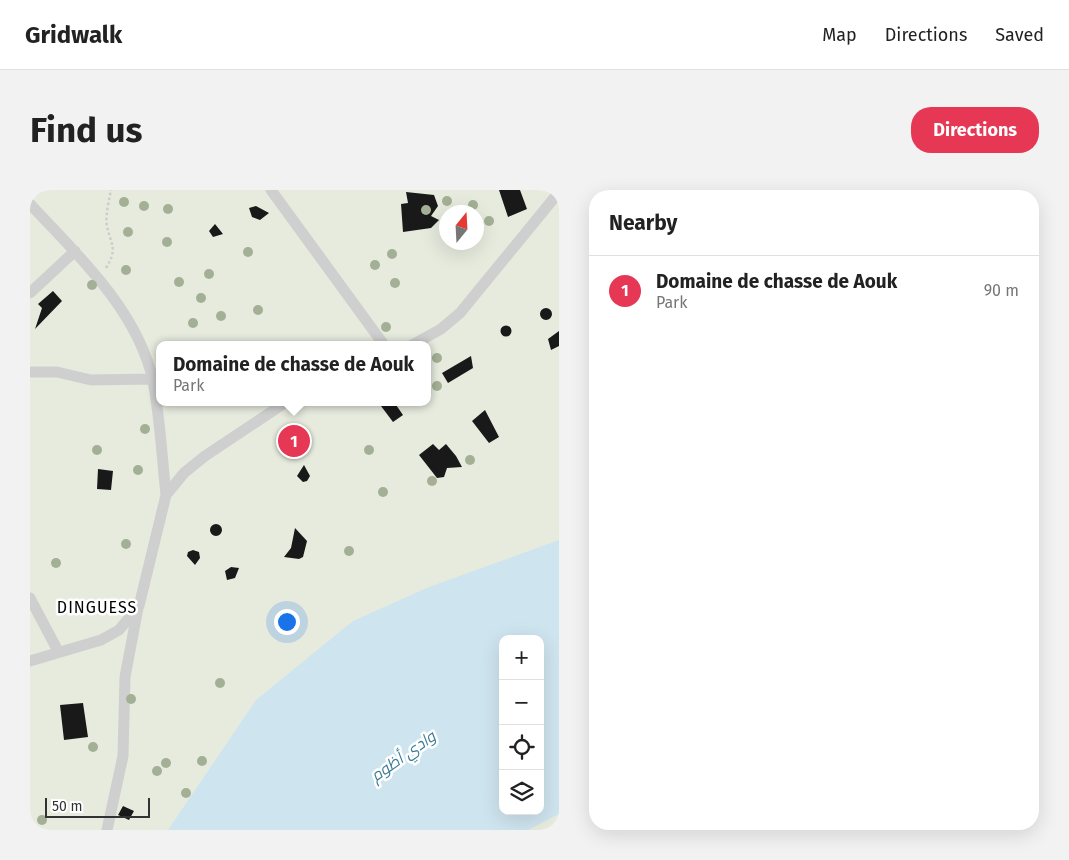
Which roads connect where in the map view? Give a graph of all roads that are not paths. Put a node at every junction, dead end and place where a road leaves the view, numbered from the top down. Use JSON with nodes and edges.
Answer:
{"nodes":[{"id":1,"x":271,"y":190,"type":"edge"},
{"id":2,"x":559,"y":192,"type":"edge"},
{"id":3,"x":30,"y":204,"type":"edge"},
{"id":4,"x":75,"y":251,"type":"junction"},
{"id":5,"x":30,"y":293,"type":"edge"},
{"id":6,"x":381,"y":341,"type":"edge"},
{"id":7,"x":419,"y":341,"type":"edge"},
{"id":8,"x":30,"y":372,"type":"edge"},
{"id":9,"x":152,"y":379,"type":"junction"},
{"id":10,"x":280,"y":406,"type":"edge"},
{"id":11,"x":166,"y":495,"type":"junction"},
{"id":12,"x":30,"y":598,"type":"edge"},
{"id":13,"x":138,"y":606,"type":"junction"},
{"id":14,"x":58,"y":651,"type":"junction"},
{"id":15,"x":30,"y":661,"type":"edge"},
{"id":16,"x":107,"y":830,"type":"edge"}],
"edges":[{"from":1,"to":6,"type":"street"},
{"from":2,"to":7,"type":"street"},
{"from":3,"to":4,"type":"street"},
{"from":4,"to":5,"type":"street"},
{"from":4,"to":9,"type":"street"},
{"from":8,"to":9,"type":"street"},
{"from":9,"to":11,"type":"street"},
{"from":10,"to":11,"type":"street"},
{"from":11,"to":13,"type":"street"},
{"from":12,"to":14,"type":"street"},
{"from":13,"to":14,"type":"street"},
{"from":13,"to":16,"type":"street"},
{"from":14,"to":15,"type":"street"}]}
